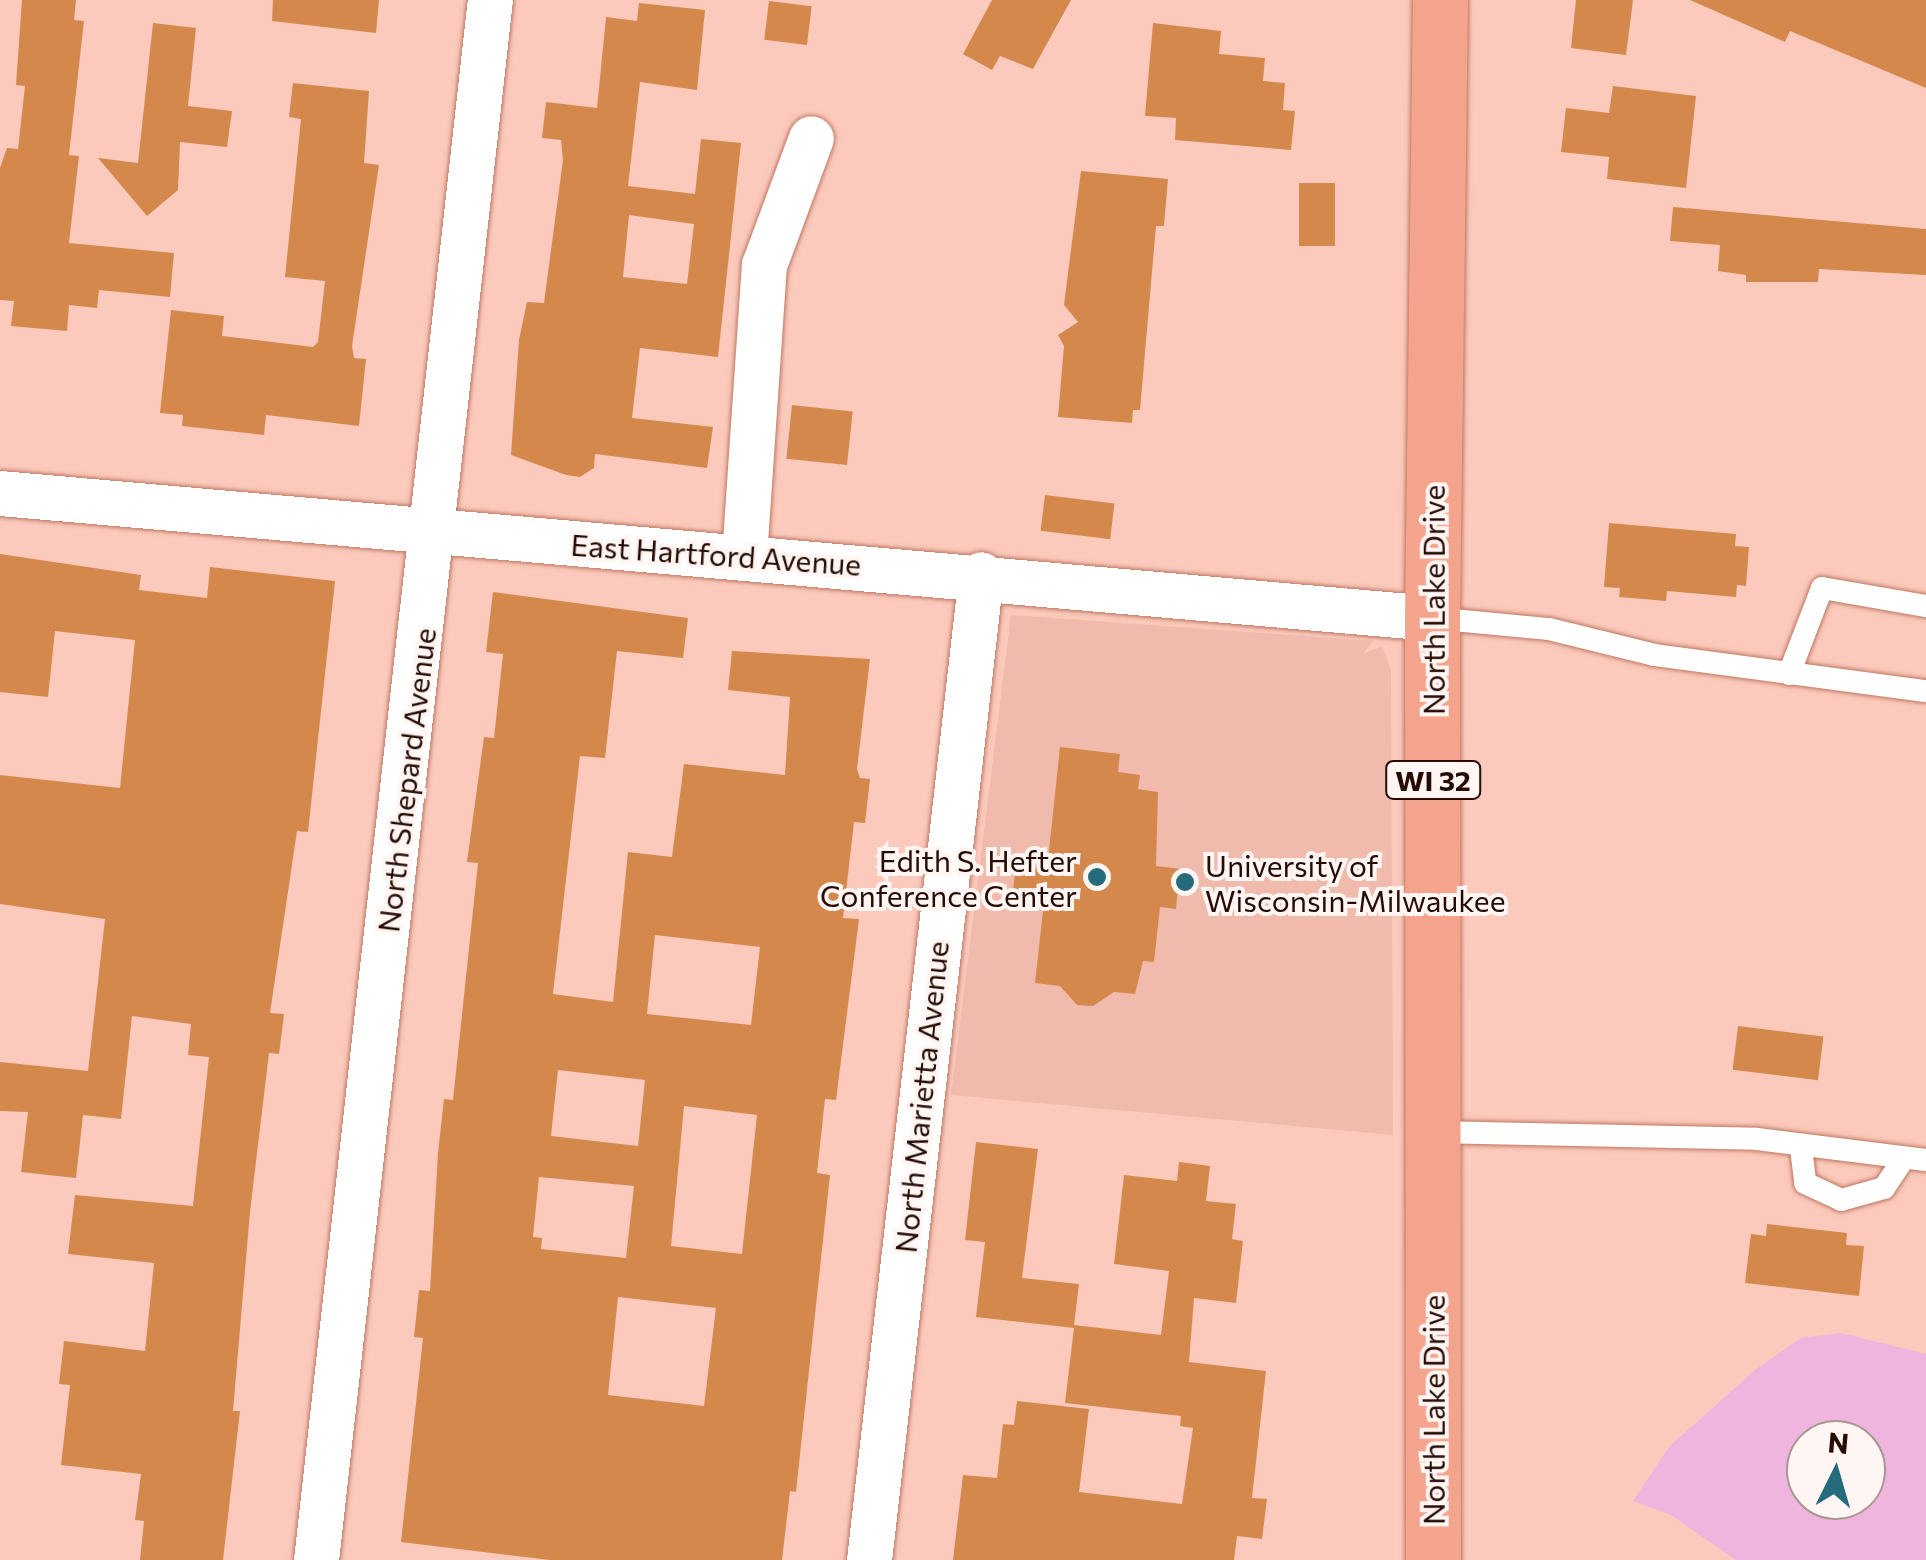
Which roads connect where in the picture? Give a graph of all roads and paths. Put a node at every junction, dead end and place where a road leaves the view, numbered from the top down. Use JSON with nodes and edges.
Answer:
{"nodes":[{"id":1,"x":490,"y":0,"type":"edge"},
{"id":2,"x":1440,"y":0,"type":"edge"},
{"id":3,"x":812,"y":138,"type":"dead end"},
{"id":4,"x":0,"y":493,"type":"edge"},
{"id":5,"x":434,"y":533,"type":"junction"},
{"id":6,"x":744,"y":557,"type":"junction"},
{"id":7,"x":981,"y":574,"type":"junction"},
{"id":8,"x":1926,"y":606,"type":"edge"},
{"id":9,"x":1432,"y":618,"type":"junction"},
{"id":10,"x":1788,"y":674,"type":"junction"},
{"id":11,"x":1926,"y":692,"type":"edge"},
{"id":12,"x":1432,"y":1132,"type":"junction"},
{"id":13,"x":1801,"y":1148,"type":"junction"},
{"id":14,"x":1915,"y":1159,"type":"edge"},
{"id":15,"x":316,"y":1560,"type":"edge"},
{"id":16,"x":869,"y":1560,"type":"edge"},
{"id":17,"x":1434,"y":1560,"type":"edge"}],
"edges":[{"from":1,"to":5,"type":"street","name":"North Shepard Avenue"},
{"from":2,"to":9,"type":"main road","name":"North Lake Drive","number":"WI 32"},
{"from":3,"to":6,"type":"street"},
{"from":4,"to":5,"type":"street","name":"East Hartford Avenue"},
{"from":5,"to":6,"type":"street","name":"East Hartford Avenue"},
{"from":5,"to":15,"type":"street","name":"North Shepard Avenue"},
{"from":6,"to":7,"type":"street","name":"East Hartford Avenue"},
{"from":7,"to":9,"type":"street","name":"East Hartford Avenue"},
{"from":7,"to":16,"type":"street","name":"North Marietta Avenue"},
{"from":8,"to":10,"type":"lane"},
{"from":9,"to":10,"type":"lane"},
{"from":9,"to":12,"type":"main road","name":"North Lake Drive","number":"WI 32"},
{"from":10,"to":11,"type":"lane"},
{"from":12,"to":13,"type":"lane"},
{"from":12,"to":17,"type":"main road","name":"North Lake Drive","number":"WI 32"},
{"from":13,"to":14,"type":"lane"},
{"from":13,"to":14,"type":"lane"}]}
